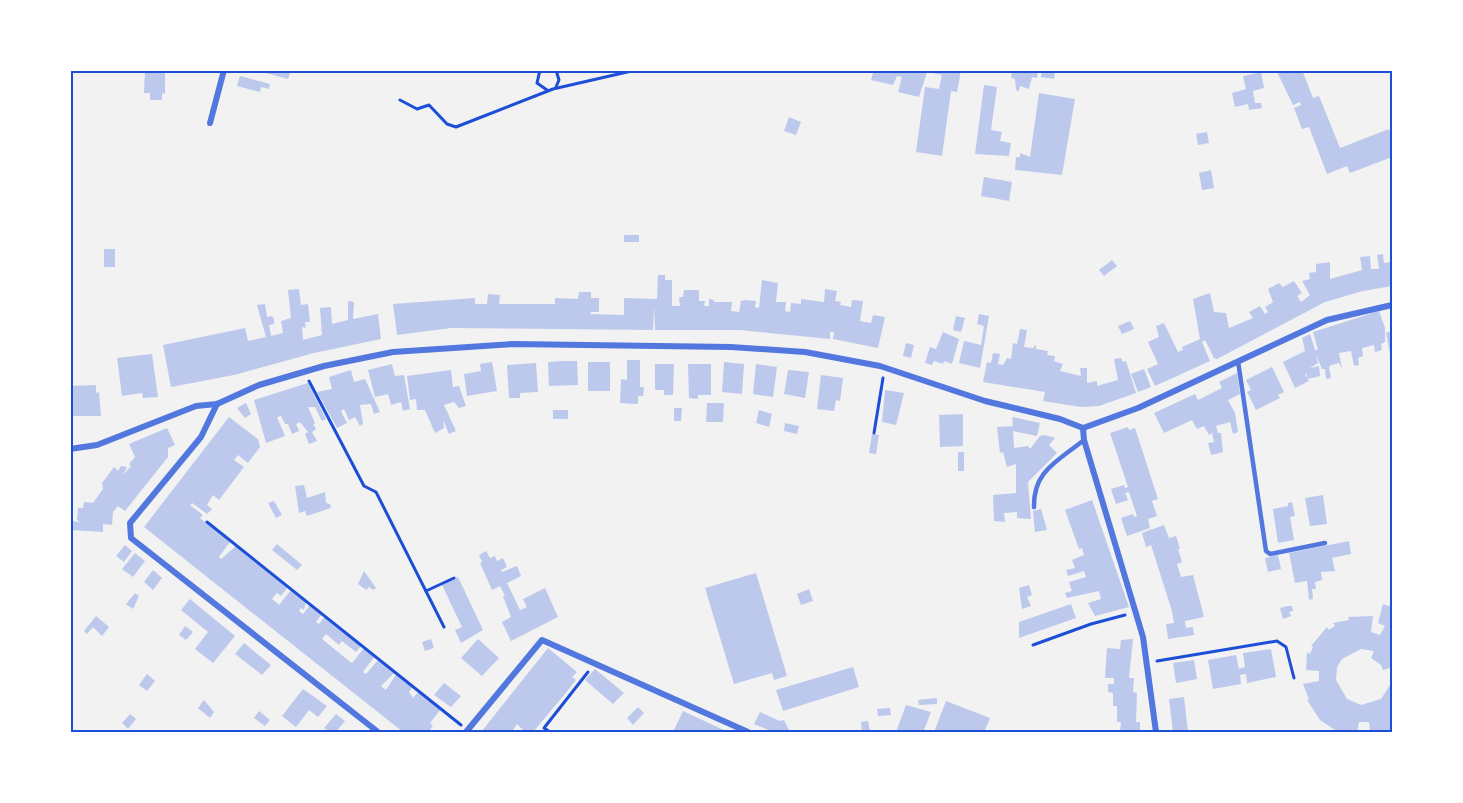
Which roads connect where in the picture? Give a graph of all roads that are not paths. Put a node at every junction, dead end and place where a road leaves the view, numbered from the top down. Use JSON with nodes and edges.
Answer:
{"nodes":[{"id":1,"x":225,"y":70,"type":"edge"},
{"id":2,"x":210,"y":123,"type":"dead end"},
{"id":3,"x":1392,"y":305,"type":"edge"},
{"id":4,"x":1238,"y":362,"type":"junction"},
{"id":5,"x":217,"y":404,"type":"junction"},
{"id":6,"x":1083,"y":428,"type":"junction"},
{"id":7,"x":1084,"y":440,"type":"junction"},
{"id":8,"x":70,"y":449,"type":"edge"},
{"id":9,"x":1034,"y":507,"type":"dead end"},
{"id":10,"x":1325,"y":543,"type":"dead end"},
{"id":11,"x":467,"y":731,"type":"edge"},
{"id":12,"x":378,"y":732,"type":"edge"},
{"id":13,"x":748,"y":732,"type":"edge"},
{"id":14,"x":1156,"y":732,"type":"edge"}],
"edges":[{"from":1,"to":2,"type":"street"},
{"from":3,"to":4,"type":"street"},
{"from":4,"to":6,"type":"street"},
{"from":4,"to":10,"type":"lane"},
{"from":5,"to":6,"type":"street"},
{"from":5,"to":8,"type":"street"},
{"from":5,"to":12,"type":"street"},
{"from":6,"to":7,"type":"street"},
{"from":7,"to":9,"type":"lane"},
{"from":7,"to":14,"type":"street"},
{"from":11,"to":13,"type":"street"}]}
